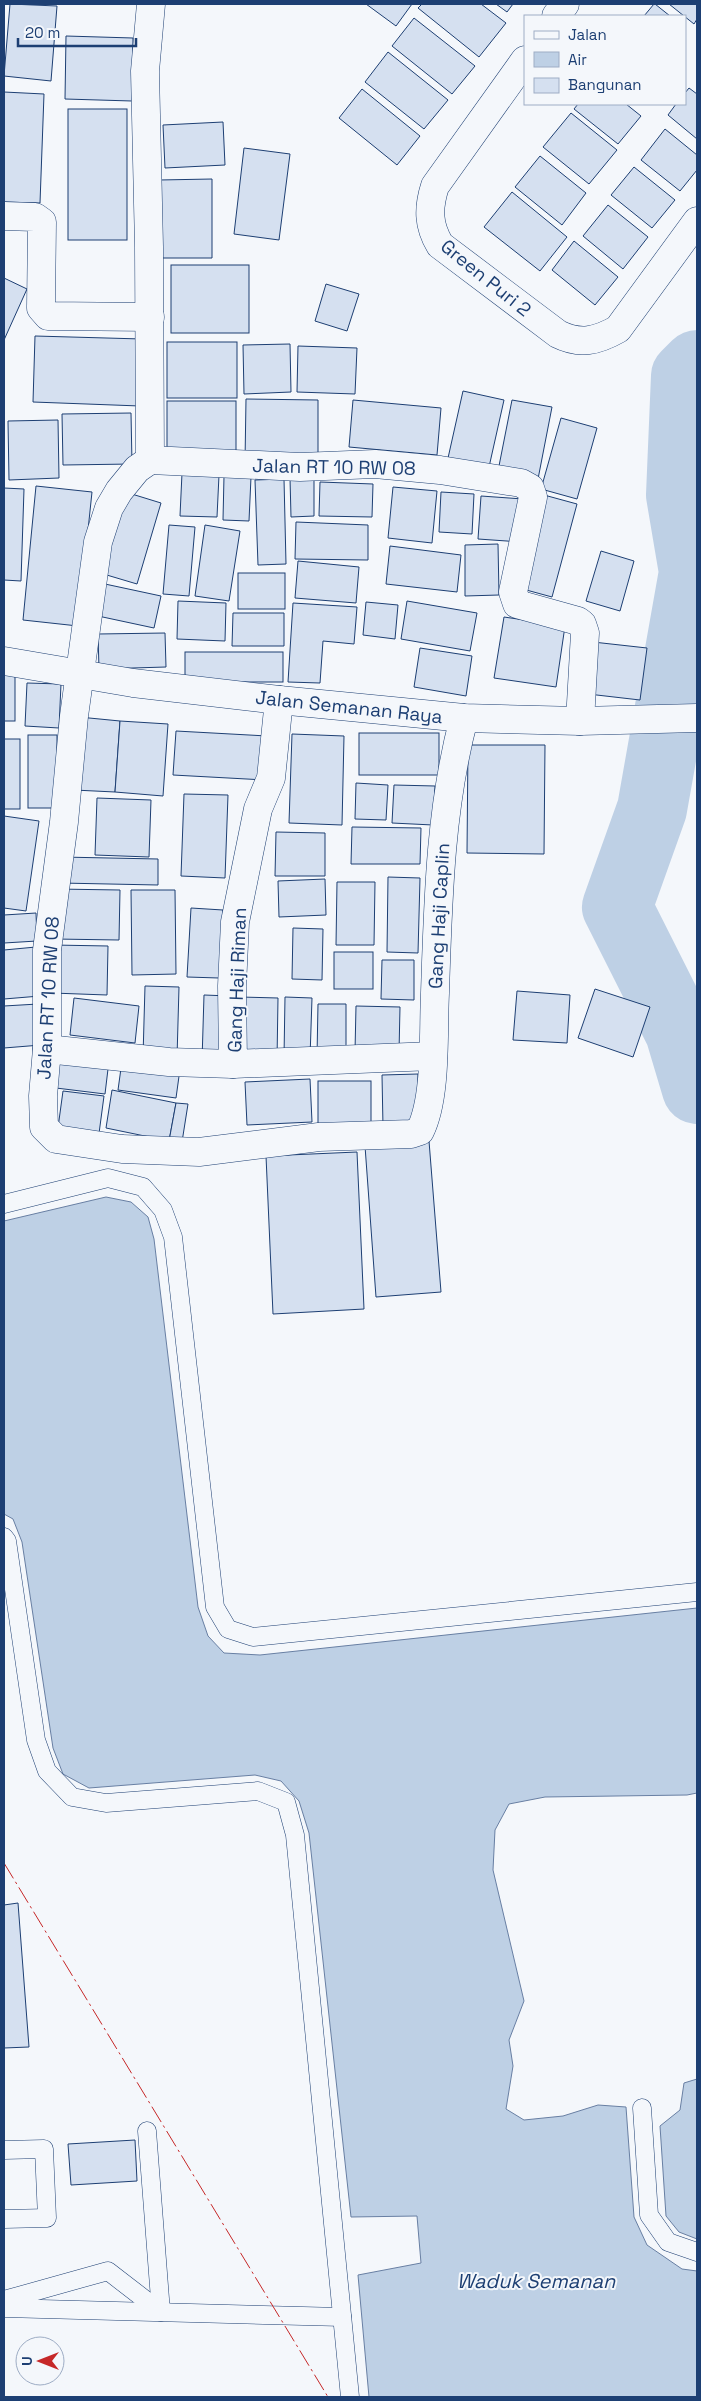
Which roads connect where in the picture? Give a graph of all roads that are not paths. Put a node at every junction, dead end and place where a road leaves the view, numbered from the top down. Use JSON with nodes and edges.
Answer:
{"nodes":[{"id":1,"x":151,"y":4,"type":"edge"},
{"id":2,"x":565,"y":4,"type":"edge"},
{"id":3,"x":557,"y":15,"type":"edge"},
{"id":4,"x":524,"y":61,"type":"edge"},
{"id":5,"x":4,"y":216,"type":"edge"},
{"id":6,"x":697,"y":220,"type":"edge"},
{"id":7,"x":150,"y":317,"type":"junction"},
{"id":8,"x":150,"y":460,"type":"junction"},
{"id":9,"x":4,"y":661,"type":"edge"},
{"id":10,"x":79,"y":674,"type":"junction"},
{"id":11,"x":278,"y":700,"type":"junction"},
{"id":12,"x":464,"y":718,"type":"junction"},
{"id":13,"x":697,"y":718,"type":"edge"},
{"id":14,"x":580,"y":721,"type":"junction"},
{"id":15,"x":47,"y":1049,"type":"junction"},
{"id":16,"x":433,"y":1056,"type":"junction"},
{"id":17,"x":233,"y":1064,"type":"junction"},
{"id":18,"x":428,"y":1116,"type":"joint"},
{"id":19,"x":4,"y":1204,"type":"edge"},
{"id":20,"x":4,"y":1537,"type":"edge"},
{"id":21,"x":697,"y":1592,"type":"edge"},
{"id":22,"x":642,"y":2108,"type":"dead end"},
{"id":23,"x":147,"y":2131,"type":"dead end"},
{"id":24,"x":4,"y":2150,"type":"edge"},
{"id":25,"x":4,"y":2219,"type":"edge"},
{"id":26,"x":697,"y":2252,"type":"edge"},
{"id":27,"x":4,"y":2300,"type":"edge"},
{"id":28,"x":4,"y":2308,"type":"edge"},
{"id":29,"x":342,"y":2317,"type":"junction"},
{"id":30,"x":350,"y":2397,"type":"edge"}],
"edges":[{"from":1,"to":7,"type":"street"},
{"from":2,"to":3,"type":"street"},
{"from":4,"to":6,"type":"street","name":"Green Puri 2"},
{"from":5,"to":7,"type":"street"},
{"from":7,"to":8,"type":"street"},
{"from":8,"to":10,"type":"street","name":"Jalan RT 10 RW 08"},
{"from":8,"to":14,"type":"street","name":"Jalan RT 10 RW 08"},
{"from":9,"to":10,"type":"street","name":"Jalan Semanan Raya"},
{"from":10,"to":11,"type":"street","name":"Jalan Semanan Raya"},
{"from":10,"to":15,"type":"street","name":"Jalan RT 10 RW 08"},
{"from":11,"to":12,"type":"street","name":"Jalan Semanan Raya"},
{"from":11,"to":17,"type":"street","name":"Gang Haji Riman"},
{"from":12,"to":14,"type":"street","name":"Jalan Semanan Raya"},
{"from":12,"to":16,"type":"street","name":"Gang Haji Caplin"},
{"from":13,"to":14,"type":"street","name":"Jalan Semanan Raya"},
{"from":15,"to":17,"type":"street"},
{"from":15,"to":18,"type":"street","name":"Jalan RT 10 RW 08"},
{"from":16,"to":17,"type":"street","name":"Gang Haji Riman"},
{"from":16,"to":18,"type":"street","name":"Gang Haji Caplin"},
{"from":19,"to":21,"type":"lane"},
{"from":20,"to":29,"type":"lane"},
{"from":22,"to":26,"type":"lane"},
{"from":23,"to":27,"type":"lane"},
{"from":24,"to":25,"type":"lane"},
{"from":28,"to":29,"type":"lane"},
{"from":29,"to":30,"type":"lane"}]}
